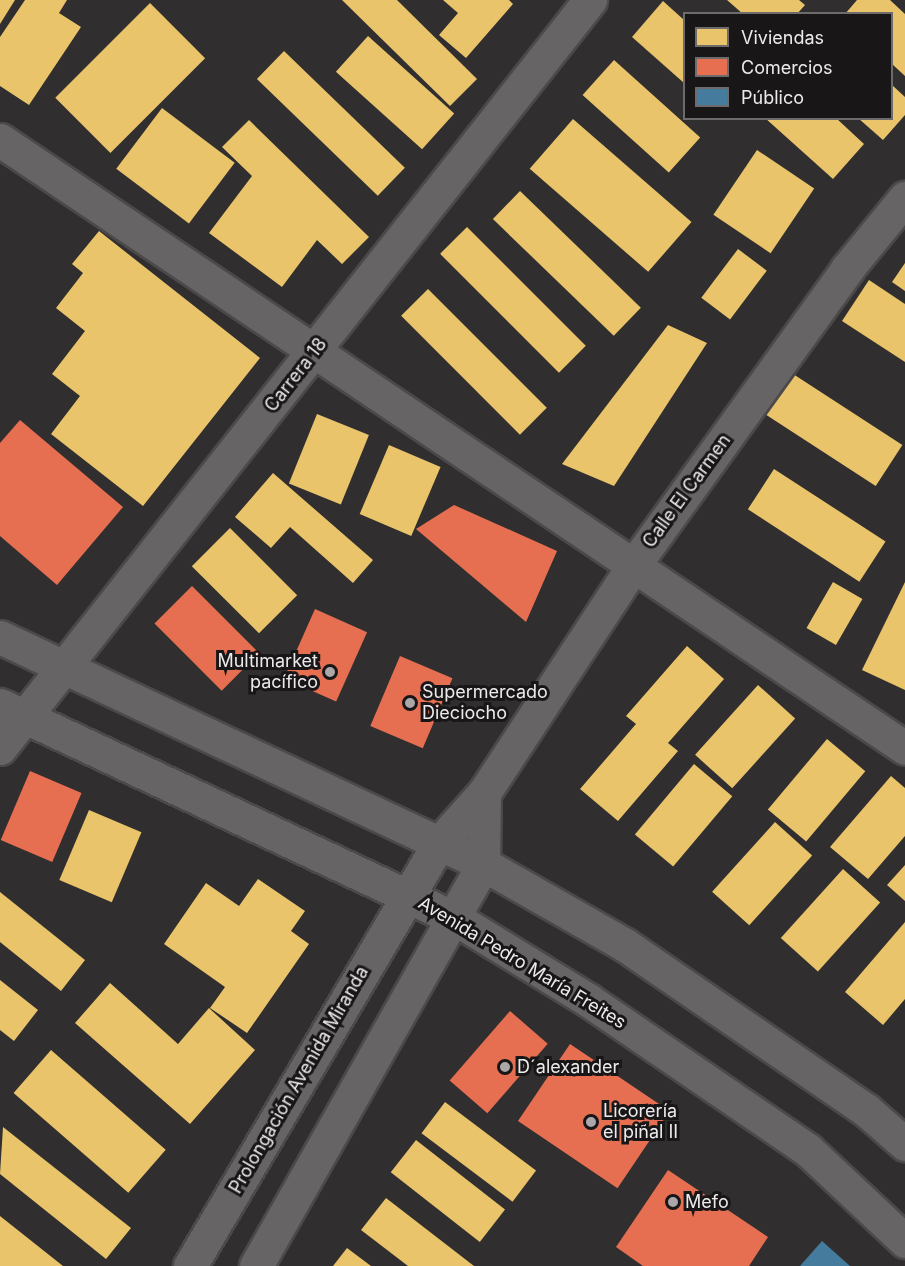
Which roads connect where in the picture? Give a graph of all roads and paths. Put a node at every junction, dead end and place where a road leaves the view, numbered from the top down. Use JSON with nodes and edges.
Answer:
{"nodes":[{"id":1,"x":590,"y":0,"type":"edge"},
{"id":2,"x":0,"y":140,"type":"edge"},
{"id":3,"x":905,"y":198,"type":"edge"},
{"id":4,"x":314,"y":353,"type":"junction"},
{"id":5,"x":631,"y":569,"type":"junction"},
{"id":6,"x":0,"y":637,"type":"edge"},
{"id":7,"x":64,"y":668,"type":"junction"},
{"id":8,"x":12,"y":711,"type":"edge"},
{"id":9,"x":0,"y":748,"type":"edge"},
{"id":10,"x":905,"y":748,"type":"edge"},
{"id":11,"x":484,"y":793,"type":"junction"},
{"id":12,"x":440,"y":842,"type":"junction"},
{"id":13,"x":483,"y":864,"type":"junction"},
{"id":14,"x":408,"y":894,"type":"junction"},
{"id":15,"x":456,"y":919,"type":"junction"},
{"id":16,"x":905,"y":1144,"type":"edge"},
{"id":17,"x":905,"y":1241,"type":"edge"},
{"id":18,"x":190,"y":1266,"type":"edge"},
{"id":19,"x":256,"y":1266,"type":"edge"}],
"edges":[{"from":1,"to":4,"type":"street","name":"Carrera 18"},
{"from":2,"to":4,"type":"street"},
{"from":3,"to":5,"type":"street","name":"Calle El Carmen"},
{"from":4,"to":5,"type":"street"},
{"from":4,"to":7,"type":"street","name":"Carrera 18"},
{"from":5,"to":10,"type":"street"},
{"from":5,"to":11,"type":"street","name":"Calle El Carmen"},
{"from":6,"to":7,"type":"street"},
{"from":7,"to":8,"type":"street","name":"Carrera 18"},
{"from":7,"to":12,"type":"street"},
{"from":8,"to":9,"type":"street","name":"Carrera 18"},
{"from":8,"to":14,"type":"street","name":"Avenida Pedro María Freites"},
{"from":11,"to":12,"type":"street","name":"Calle El Carmen"},
{"from":11,"to":13,"type":"street"},
{"from":12,"to":13,"type":"street"},
{"from":12,"to":14,"type":"street","name":"Prolongación Avenida Miranda"},
{"from":13,"to":15,"type":"street"},
{"from":13,"to":16,"type":"street"},
{"from":14,"to":15,"type":"street","name":"Avenida Pedro María Freites"},
{"from":14,"to":18,"type":"street","name":"Prolongación Avenida Miranda"},
{"from":15,"to":17,"type":"street","name":"Avenida Pedro María Freites"},
{"from":15,"to":19,"type":"street"}]}
